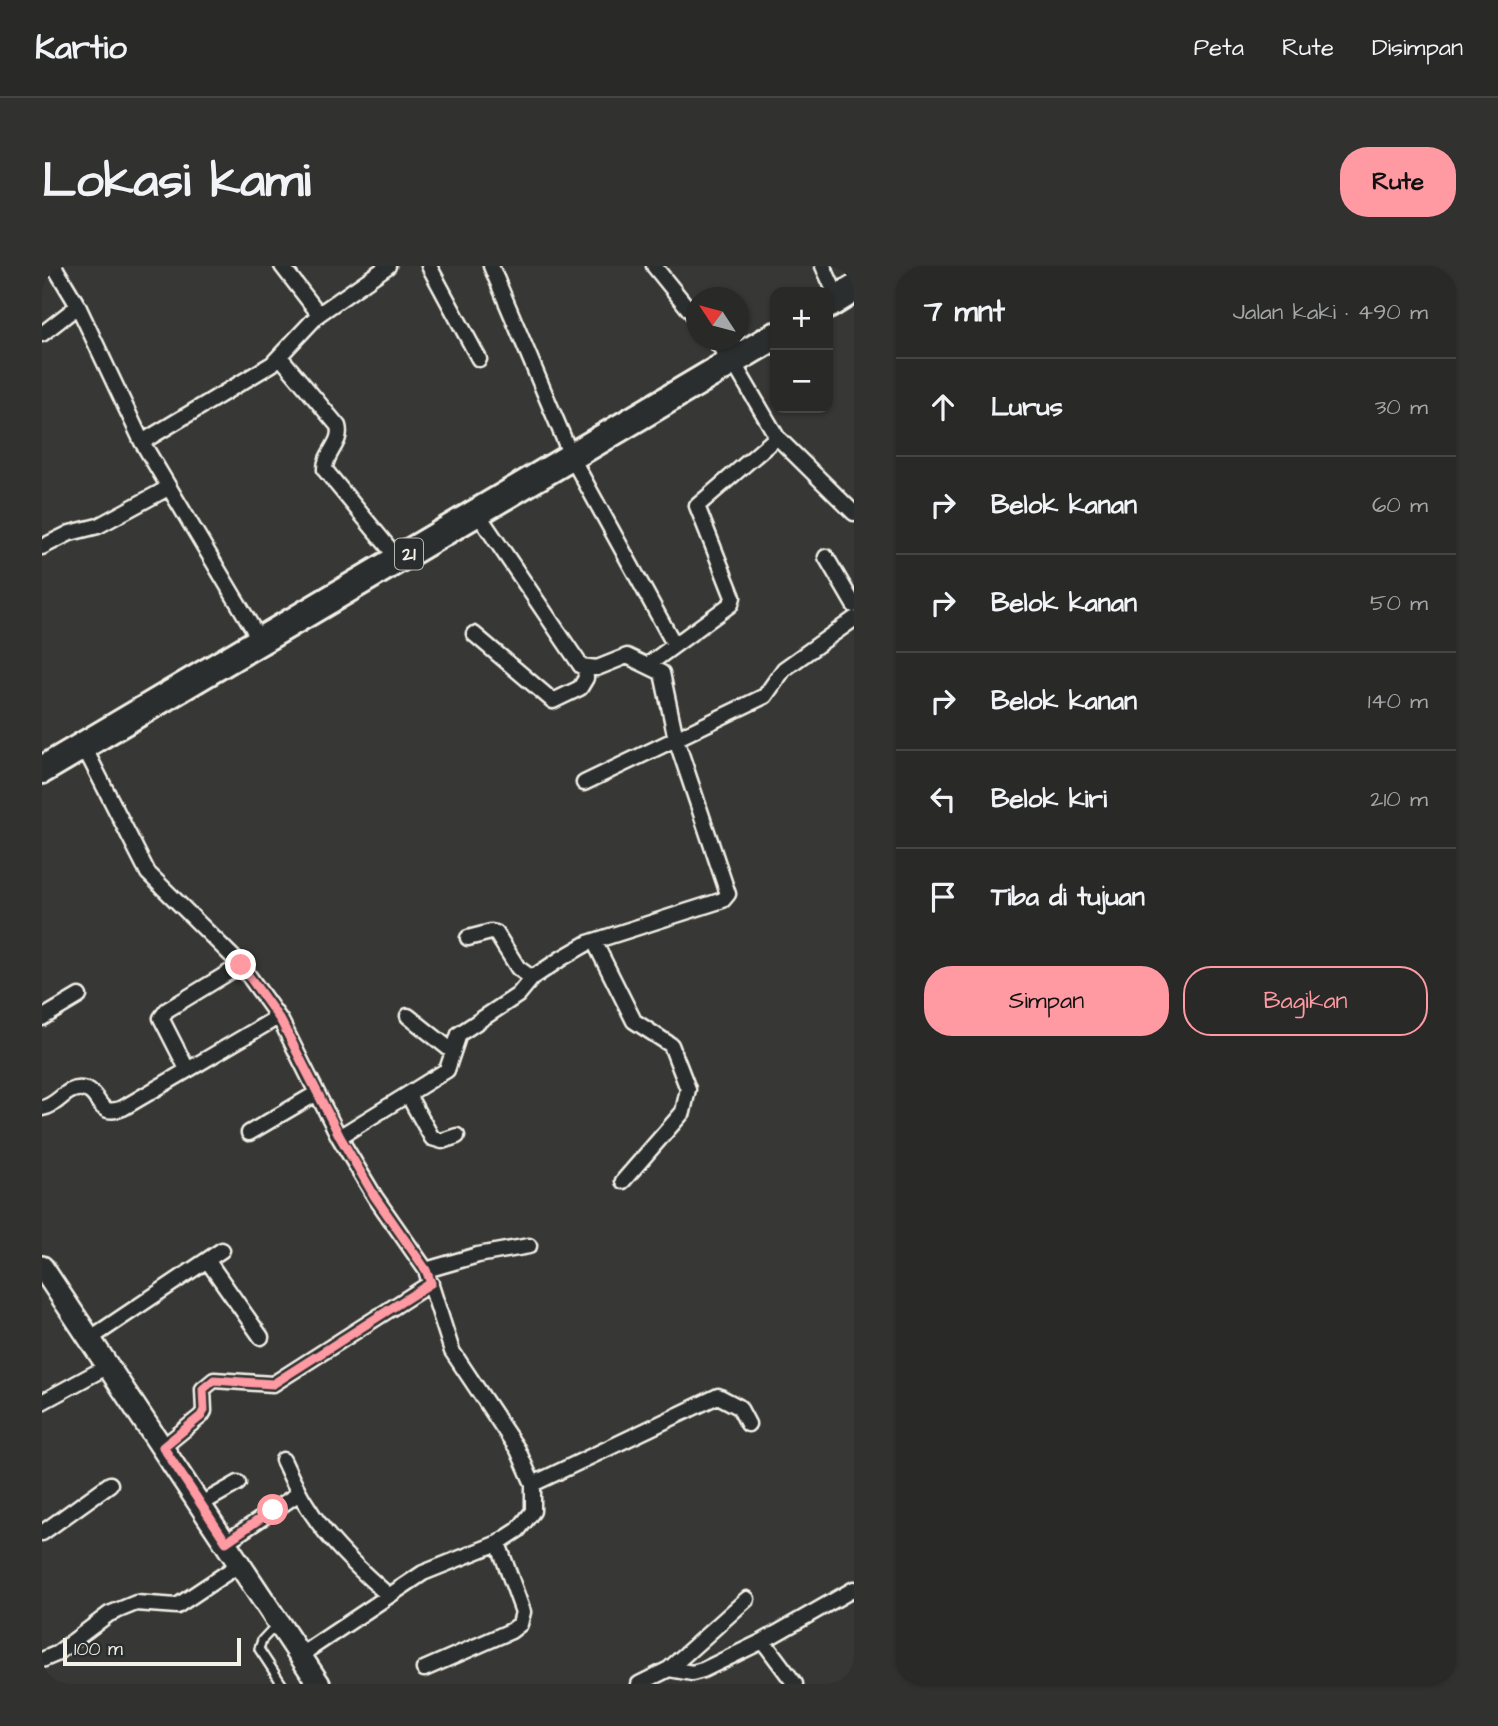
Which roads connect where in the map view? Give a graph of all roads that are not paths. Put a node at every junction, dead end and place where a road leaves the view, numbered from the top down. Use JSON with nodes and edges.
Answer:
{"nodes":[{"id":1,"x":54,"y":266,"type":"edge"},
{"id":2,"x":282,"y":266,"type":"edge"},
{"id":3,"x":388,"y":266,"type":"edge"},
{"id":4,"x":429,"y":266,"type":"edge"},
{"id":5,"x":491,"y":266,"type":"edge"},
{"id":6,"x":654,"y":266,"type":"edge"},
{"id":7,"x":823,"y":266,"type":"edge"},
{"id":8,"x":840,"y":298,"type":"edge"},
{"id":9,"x":78,"y":306,"type":"junction"},
{"id":10,"x":686,"y":306,"type":"edge"},
{"id":11,"x":319,"y":314,"type":"junction"},
{"id":12,"x":42,"y":334,"type":"edge"},
{"id":13,"x":770,"y":339,"type":"edge"},
{"id":14,"x":723,"y":350,"type":"edge"},
{"id":15,"x":281,"y":358,"type":"junction"},
{"id":16,"x":479,"y":359,"type":"dead end"},
{"id":17,"x":733,"y":362,"type":"junction"},
{"id":18,"x":777,"y":437,"type":"junction"},
{"id":19,"x":142,"y":442,"type":"junction"},
{"id":20,"x":572,"y":458,"type":"junction"},
{"id":21,"x":168,"y":488,"type":"junction"},
{"id":22,"x":854,"y":513,"type":"edge"},
{"id":23,"x":478,"y":514,"type":"junction"},
{"id":24,"x":42,"y":547,"type":"edge"},
{"id":25,"x":826,"y":557,"type":"dead end"},
{"id":26,"x":399,"y":560,"type":"junction"},
{"id":27,"x":854,"y":605,"type":"edge"},
{"id":28,"x":854,"y":619,"type":"edge"},
{"id":29,"x":474,"y":634,"type":"dead end"},
{"id":30,"x":261,"y":642,"type":"junction"},
{"id":31,"x":674,"y":644,"type":"junction"},
{"id":32,"x":649,"y":664,"type":"junction"},
{"id":33,"x":585,"y":668,"type":"junction"},
{"id":34,"x":676,"y":739,"type":"junction"},
{"id":35,"x":83,"y":745,"type":"junction"},
{"id":36,"x":42,"y":770,"type":"edge"},
{"id":37,"x":584,"y":783,"type":"dead end"},
{"id":38,"x":468,"y":938,"type":"dead end"},
{"id":39,"x":594,"y":941,"type":"junction"},
{"id":40,"x":241,"y":965,"type":"junction"},
{"id":41,"x":532,"y":978,"type":"junction"},
{"id":42,"x":79,"y":996,"type":"dead end"},
{"id":43,"x":408,"y":1016,"type":"dead end"},
{"id":44,"x":278,"y":1017,"type":"junction"},
{"id":45,"x":42,"y":1018,"type":"edge"},
{"id":46,"x":452,"y":1051,"type":"junction"},
{"id":47,"x":187,"y":1069,"type":"junction"},
{"id":48,"x":317,"y":1093,"type":"junction"},
{"id":49,"x":408,"y":1095,"type":"junction"},
{"id":50,"x":42,"y":1108,"type":"edge"},
{"id":51,"x":249,"y":1133,"type":"dead end"},
{"id":52,"x":457,"y":1136,"type":"dead end"},
{"id":53,"x":340,"y":1137,"type":"junction"},
{"id":54,"x":623,"y":1181,"type":"dead end"},
{"id":55,"x":529,"y":1246,"type":"dead end"},
{"id":56,"x":222,"y":1250,"type":"dead end"},
{"id":57,"x":207,"y":1260,"type":"junction"},
{"id":58,"x":43,"y":1272,"type":"edge"},
{"id":59,"x":428,"y":1276,"type":"junction"},
{"id":60,"x":261,"y":1337,"type":"dead end"},
{"id":61,"x":91,"y":1338,"type":"junction"},
{"id":62,"x":110,"y":1365,"type":"junction"},
{"id":63,"x":42,"y":1402,"type":"edge"},
{"id":64,"x":748,"y":1424,"type":"dead end"},
{"id":65,"x":163,"y":1447,"type":"junction"},
{"id":66,"x":283,"y":1460,"type":"dead end"},
{"id":67,"x":238,"y":1483,"type":"dead end"},
{"id":68,"x":110,"y":1484,"type":"dead end"},
{"id":69,"x":533,"y":1484,"type":"junction"},
{"id":70,"x":298,"y":1494,"type":"junction"},
{"id":71,"x":201,"y":1504,"type":"junction"},
{"id":72,"x":42,"y":1533,"type":"edge"},
{"id":73,"x":226,"y":1542,"type":"junction"},
{"id":74,"x":498,"y":1543,"type":"junction"},
{"id":75,"x":240,"y":1564,"type":"junction"},
{"id":76,"x":854,"y":1588,"type":"edge"},
{"id":77,"x":388,"y":1595,"type":"junction"},
{"id":78,"x":747,"y":1600,"type":"dead end"},
{"id":79,"x":278,"y":1624,"type":"junction"},
{"id":80,"x":763,"y":1641,"type":"junction"},
{"id":81,"x":299,"y":1656,"type":"junction"},
{"id":82,"x":42,"y":1660,"type":"edge"},
{"id":83,"x":424,"y":1669,"type":"dead end"},
{"id":84,"x":669,"y":1669,"type":"junction"},
{"id":85,"x":700,"y":1678,"type":"edge"},
{"id":86,"x":282,"y":1684,"type":"edge"},
{"id":87,"x":319,"y":1684,"type":"edge"},
{"id":88,"x":639,"y":1684,"type":"edge"},
{"id":89,"x":795,"y":1684,"type":"edge"}],
"edges":[{"from":1,"to":9,"type":"street"},
{"from":2,"to":11,"type":"street"},
{"from":3,"to":11,"type":"street"},
{"from":4,"to":16,"type":"street"},
{"from":5,"to":20,"type":"street"},
{"from":6,"to":10,"type":"street"},
{"from":7,"to":8,"type":"street"},
{"from":9,"to":12,"type":"street"},
{"from":9,"to":19,"type":"street"},
{"from":11,"to":15,"type":"street"},
{"from":13,"to":17,"type":"highway","number":"21"},
{"from":14,"to":17,"type":"street"},
{"from":15,"to":19,"type":"street"},
{"from":15,"to":26,"type":"street"},
{"from":17,"to":18,"type":"street"},
{"from":17,"to":20,"type":"highway","number":"21"},
{"from":18,"to":22,"type":"street"},
{"from":18,"to":31,"type":"street"},
{"from":19,"to":21,"type":"street"},
{"from":20,"to":23,"type":"highway","number":"21"},
{"from":20,"to":31,"type":"street"},
{"from":21,"to":24,"type":"street"},
{"from":21,"to":30,"type":"street"},
{"from":23,"to":26,"type":"highway","number":"21"},
{"from":23,"to":33,"type":"street"},
{"from":25,"to":27,"type":"street"},
{"from":26,"to":30,"type":"highway","number":"21"},
{"from":28,"to":34,"type":"street"},
{"from":29,"to":33,"type":"street"},
{"from":30,"to":35,"type":"highway","number":"21"},
{"from":31,"to":32,"type":"street"},
{"from":32,"to":33,"type":"street"},
{"from":32,"to":34,"type":"street"},
{"from":34,"to":37,"type":"street"},
{"from":34,"to":39,"type":"street"},
{"from":35,"to":36,"type":"highway","number":"21"},
{"from":35,"to":40,"type":"street"},
{"from":38,"to":41,"type":"street"},
{"from":39,"to":41,"type":"street"},
{"from":39,"to":54,"type":"street"},
{"from":40,"to":44,"type":"street"},
{"from":40,"to":47,"type":"street"},
{"from":41,"to":46,"type":"street"},
{"from":42,"to":45,"type":"street"},
{"from":43,"to":46,"type":"street"},
{"from":44,"to":47,"type":"street"},
{"from":44,"to":48,"type":"street"},
{"from":46,"to":49,"type":"street"},
{"from":47,"to":50,"type":"street"},
{"from":48,"to":51,"type":"street"},
{"from":48,"to":53,"type":"street"},
{"from":49,"to":52,"type":"street"},
{"from":49,"to":53,"type":"street"},
{"from":53,"to":59,"type":"street"},
{"from":55,"to":59,"type":"street"},
{"from":56,"to":57,"type":"street"},
{"from":57,"to":60,"type":"street"},
{"from":57,"to":61,"type":"street"},
{"from":58,"to":61,"type":"main road"},
{"from":59,"to":65,"type":"street"},
{"from":59,"to":69,"type":"street"},
{"from":61,"to":62,"type":"main road"},
{"from":62,"to":63,"type":"street"},
{"from":62,"to":65,"type":"main road"},
{"from":64,"to":69,"type":"street"},
{"from":65,"to":71,"type":"main road"},
{"from":66,"to":70,"type":"street"},
{"from":67,"to":71,"type":"street"},
{"from":68,"to":72,"type":"street"},
{"from":69,"to":74,"type":"street"},
{"from":70,"to":73,"type":"street"},
{"from":70,"to":77,"type":"street"},
{"from":71,"to":73,"type":"main road"},
{"from":73,"to":75,"type":"main road"},
{"from":74,"to":77,"type":"street"},
{"from":74,"to":83,"type":"street"},
{"from":75,"to":79,"type":"main road"},
{"from":75,"to":82,"type":"street"},
{"from":76,"to":80,"type":"street"},
{"from":77,"to":81,"type":"street"},
{"from":78,"to":84,"type":"street"},
{"from":79,"to":81,"type":"main road"},
{"from":79,"to":86,"type":"lane"},
{"from":80,"to":85,"type":"street"},
{"from":80,"to":89,"type":"street"},
{"from":81,"to":87,"type":"main road"},
{"from":84,"to":85,"type":"street"},
{"from":84,"to":88,"type":"street"}]}
